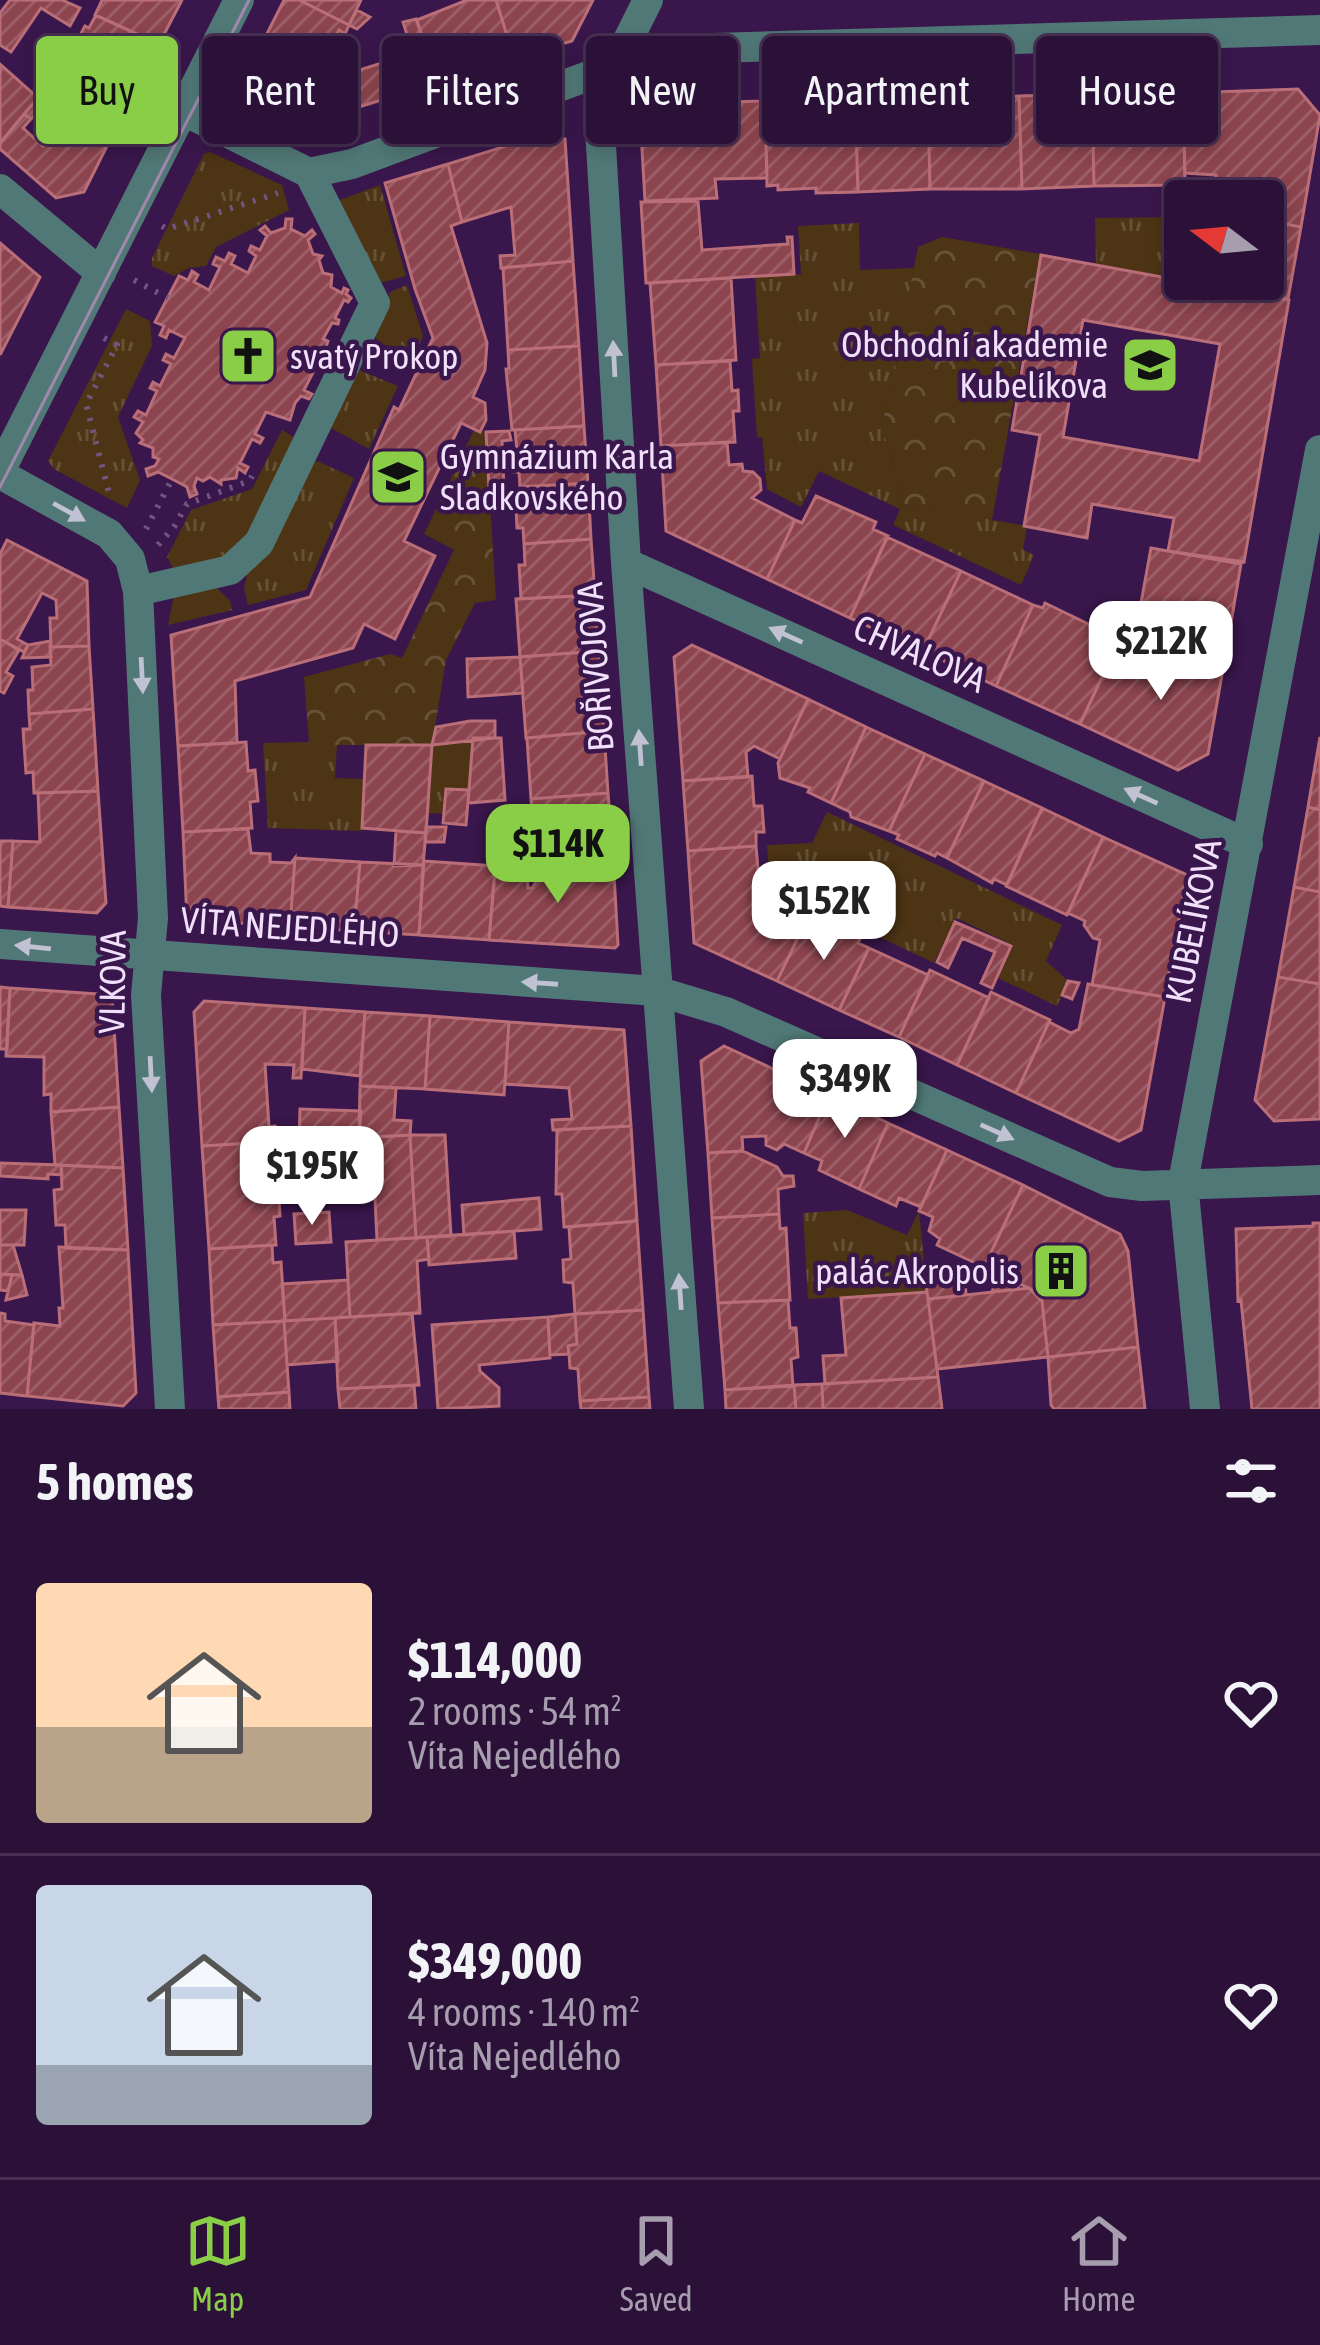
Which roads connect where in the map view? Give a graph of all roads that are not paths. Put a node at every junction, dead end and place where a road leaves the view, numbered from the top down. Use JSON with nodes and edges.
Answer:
{"nodes":[{"id":1,"x":239,"y":0,"type":"edge"},
{"id":2,"x":648,"y":0,"type":"edge"},
{"id":3,"x":1320,"y":30,"type":"edge"},
{"id":4,"x":630,"y":36,"type":"edge"},
{"id":5,"x":738,"y":47,"type":"edge"},
{"id":6,"x":586,"y":76,"type":"edge"},
{"id":7,"x":184,"y":111,"type":"junction"},
{"id":8,"x":601,"y":144,"type":"edge"},
{"id":9,"x":309,"y":173,"type":"junction"},
{"id":10,"x":0,"y":188,"type":"edge"},
{"id":11,"x":101,"y":273,"type":"junction"},
{"id":12,"x":1320,"y":450,"type":"edge"},
{"id":13,"x":0,"y":473,"type":"edge"},
{"id":14,"x":626,"y":563,"type":"junction"},
{"id":15,"x":138,"y":591,"type":"junction"},
{"id":16,"x":1248,"y":844,"type":"junction"},
{"id":17,"x":0,"y":944,"type":"edge"},
{"id":18,"x":150,"y":957,"type":"junction"},
{"id":19,"x":657,"y":991,"type":"junction"},
{"id":20,"x":1320,"y":1180,"type":"edge"},
{"id":21,"x":1183,"y":1182,"type":"junction"},
{"id":22,"x":170,"y":1409,"type":"edge"},
{"id":23,"x":689,"y":1409,"type":"edge"},
{"id":24,"x":1205,"y":1409,"type":"edge"}],
"edges":[{"from":1,"to":7,"type":"street"},
{"from":2,"to":4,"type":"street","name":"BOŘIVOJOVA"},
{"from":3,"to":5,"type":"street"},
{"from":6,"to":9,"type":"street"},
{"from":7,"to":9,"type":"street"},
{"from":7,"to":11,"type":"street"},
{"from":14,"to":8,"type":"street","name":"BOŘIVOJOVA","one_way":true},
{"from":9,"to":15,"type":"street"},
{"from":10,"to":11,"type":"street"},
{"from":11,"to":13,"type":"street"},
{"from":12,"to":16,"type":"street","name":"KUBELÍKOVA"},
{"from":13,"to":15,"type":"street","name":"VLKOVA","one_way":true},
{"from":16,"to":14,"type":"street","name":"CHVALOVA","one_way":true},
{"from":19,"to":14,"type":"street","name":"BOŘIVOJOVA","one_way":true},
{"from":15,"to":18,"type":"street","name":"VLKOVA","one_way":true},
{"from":16,"to":21,"type":"street","name":"KUBELÍKOVA"},
{"from":18,"to":17,"type":"street","name":"VÍTA NEJEDLÉHO","one_way":true},
{"from":19,"to":18,"type":"street","name":"VÍTA NEJEDLÉHO","one_way":true},
{"from":18,"to":22,"type":"street","name":"VLKOVA","one_way":true},
{"from":19,"to":21,"type":"street","name":"VÍTA NEJEDLÉHO","one_way":true},
{"from":23,"to":19,"type":"street","name":"BOŘIVOJOVA","one_way":true},
{"from":20,"to":21,"type":"street","name":"VÍTA NEJEDLÉHO"},
{"from":21,"to":24,"type":"street","name":"KUBELÍKOVA"}]}
